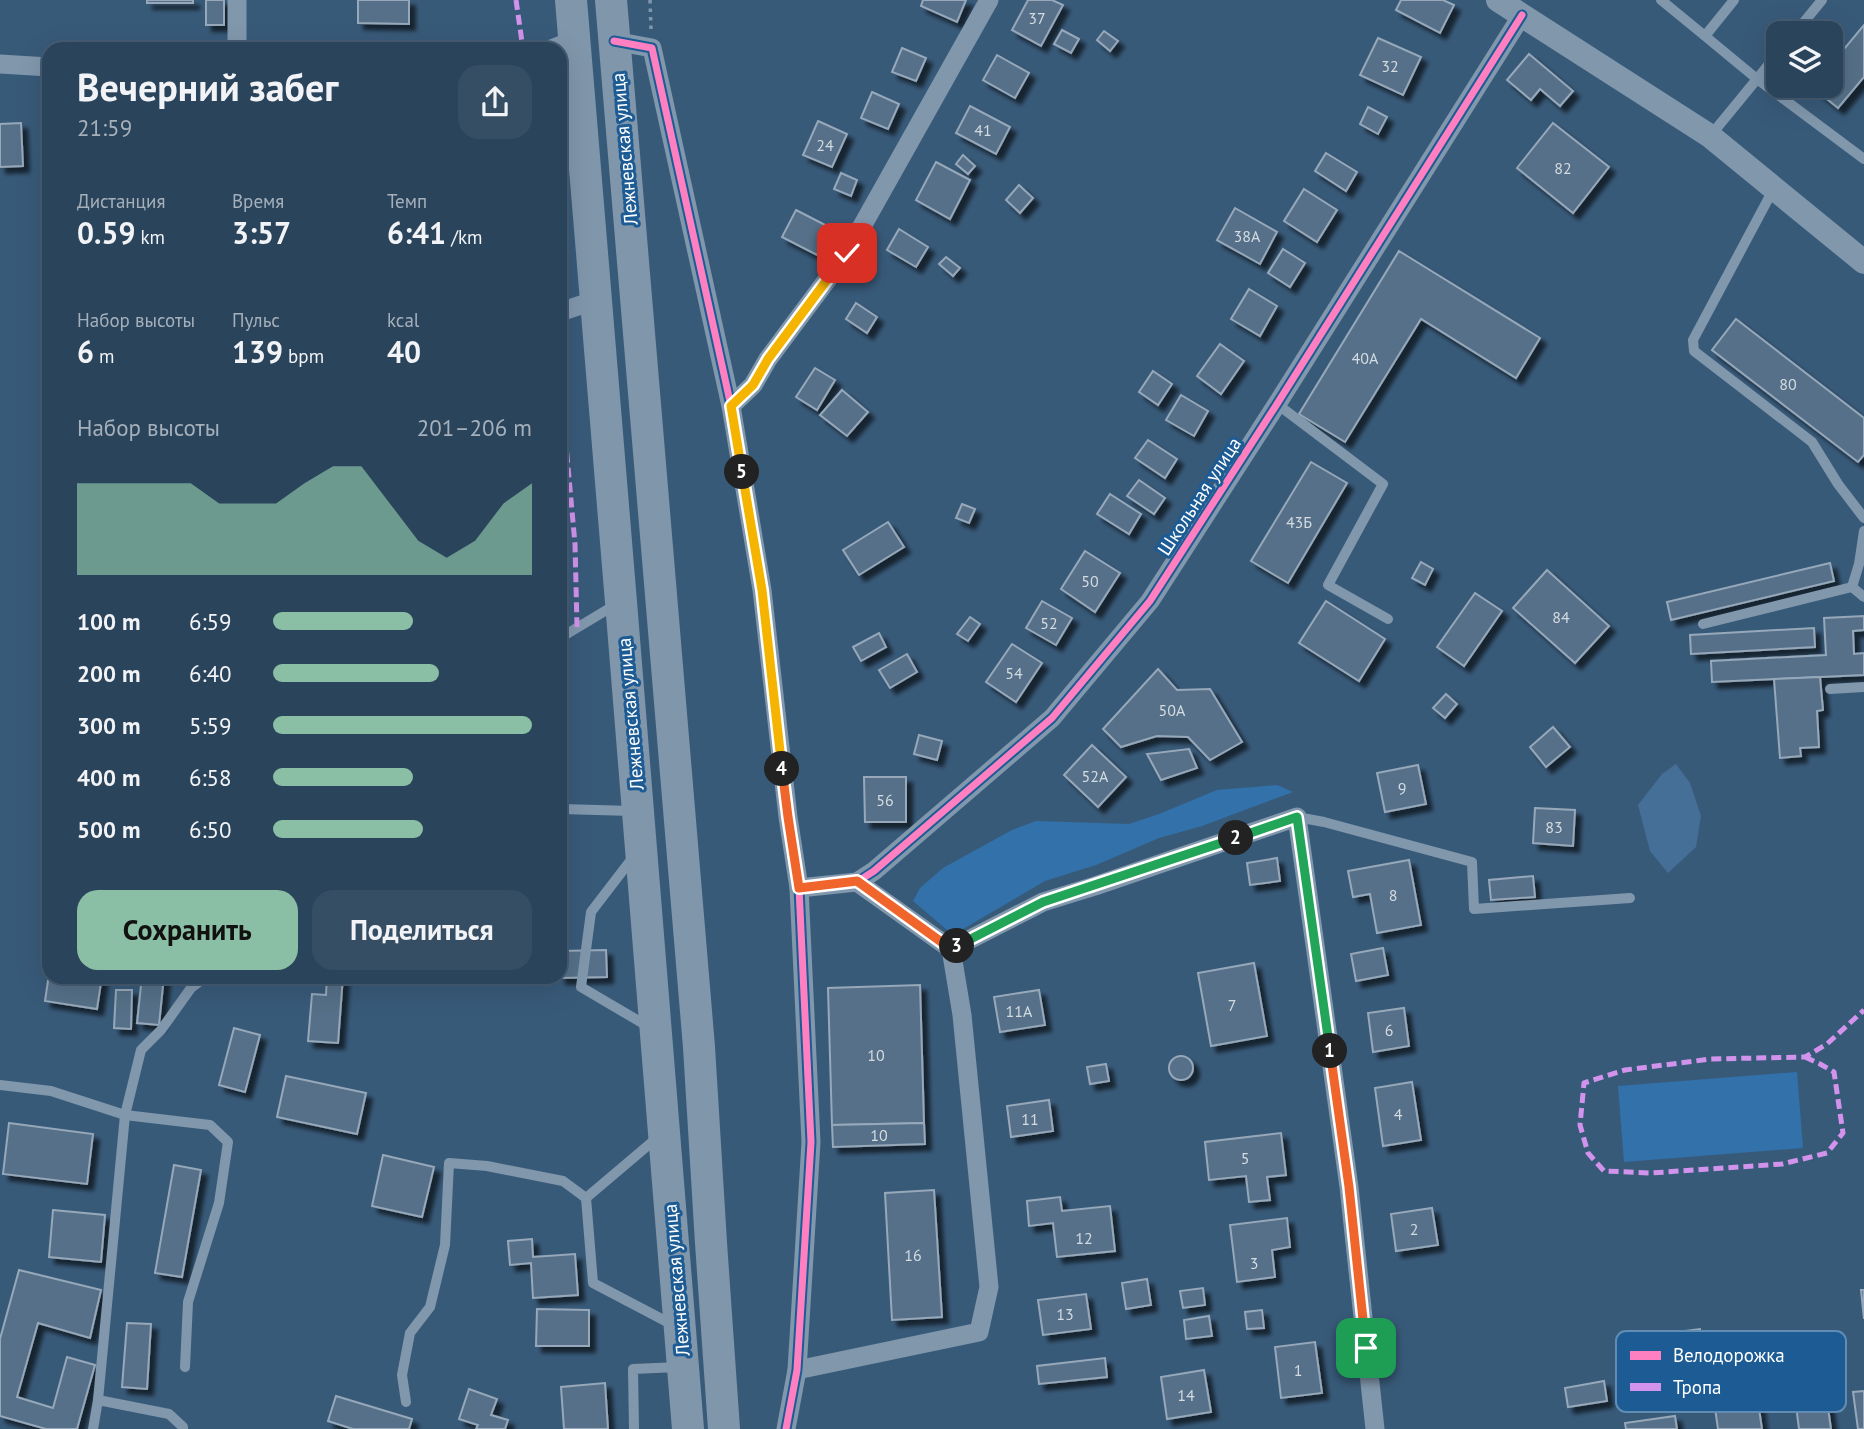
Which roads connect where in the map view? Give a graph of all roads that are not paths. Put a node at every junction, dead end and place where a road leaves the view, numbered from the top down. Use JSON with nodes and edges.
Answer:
{"nodes":[{"id":1,"x":237,"y":0,"type":"edge"},
{"id":2,"x":570,"y":0,"type":"edge"},
{"id":3,"x":611,"y":0,"type":"edge"},
{"id":4,"x":989,"y":0,"type":"edge"},
{"id":5,"x":1498,"y":0,"type":"edge"},
{"id":6,"x":1661,"y":0,"type":"edge"},
{"id":7,"x":1734,"y":0,"type":"edge"},
{"id":8,"x":1822,"y":0,"type":"edge"},
{"id":9,"x":1522,"y":15,"type":"junction"},
{"id":10,"x":1805,"y":21,"type":"edge"},
{"id":11,"x":1705,"y":36,"type":"junction"},
{"id":12,"x":614,"y":41,"type":"junction"},
{"id":13,"x":237,"y":42,"type":"edge"},
{"id":14,"x":563,"y":42,"type":"edge"},
{"id":15,"x":0,"y":64,"type":"edge"},
{"id":16,"x":42,"y":67,"type":"edge"},
{"id":17,"x":1766,"y":68,"type":"edge"},
{"id":18,"x":1757,"y":79,"type":"junction"},
{"id":19,"x":567,"y":82,"type":"edge"},
{"id":20,"x":1710,"y":136,"type":"junction"},
{"id":21,"x":1864,"y":159,"type":"edge"},
{"id":22,"x":1774,"y":190,"type":"junction"},
{"id":23,"x":1864,"y":262,"type":"edge"},
{"id":24,"x":596,"y":300,"type":"junction"},
{"id":25,"x":567,"y":310,"type":"edge"},
{"id":26,"x":1277,"y":404,"type":"junction"},
{"id":27,"x":731,"y":406,"type":"junction"},
{"id":28,"x":1864,"y":518,"type":"edge"},
{"id":29,"x":1864,"y":531,"type":"edge"},
{"id":30,"x":1852,"y":587,"type":"junction"},
{"id":31,"x":1864,"y":597,"type":"edge"},
{"id":32,"x":621,"y":602,"type":"junction"},
{"id":33,"x":1388,"y":619,"type":"dead end"},
{"id":34,"x":1703,"y":624,"type":"dead end"},
{"id":35,"x":567,"y":634,"type":"edge"},
{"id":36,"x":1864,"y":687,"type":"edge"},
{"id":37,"x":1830,"y":689,"type":"dead end"},
{"id":38,"x":567,"y":809,"type":"edge"},
{"id":39,"x":638,"y":811,"type":"junction"},
{"id":40,"x":1297,"y":817,"type":"junction"},
{"id":41,"x":641,"y":848,"type":"junction"},
{"id":42,"x":857,"y":881,"type":"junction"},
{"id":43,"x":799,"y":888,"type":"junction"},
{"id":44,"x":1630,"y":898,"type":"dead end"},
{"id":45,"x":951,"y":949,"type":"junction"},
{"id":46,"x":196,"y":984,"type":"edge"},
{"id":47,"x":655,"y":1031,"type":"junction"},
{"id":48,"x":0,"y":1085,"type":"edge"},
{"id":49,"x":125,"y":1115,"type":"junction"},
{"id":50,"x":664,"y":1132,"type":"junction"},
{"id":51,"x":586,"y":1198,"type":"junction"},
{"id":52,"x":680,"y":1329,"type":"junction"},
{"id":53,"x":184,"y":1367,"type":"dead end"},
{"id":54,"x":683,"y":1367,"type":"junction"},
{"id":55,"x":797,"y":1370,"type":"junction"},
{"id":56,"x":98,"y":1400,"type":"junction"},
{"id":57,"x":407,"y":1402,"type":"dead end"},
{"id":58,"x":93,"y":1429,"type":"edge"},
{"id":59,"x":183,"y":1429,"type":"edge"},
{"id":60,"x":634,"y":1429,"type":"edge"},
{"id":61,"x":688,"y":1429,"type":"edge"},
{"id":62,"x":724,"y":1429,"type":"edge"},
{"id":63,"x":786,"y":1429,"type":"edge"},
{"id":64,"x":1375,"y":1429,"type":"edge"}],
"edges":[{"from":1,"to":13,"type":"street"},
{"from":2,"to":14,"type":"highway","name":"Лежневская улица"},
{"from":3,"to":12,"type":"highway","name":"Лежневская улица"},
{"from":4,"to":27,"type":"street"},
{"from":5,"to":9,"type":"street"},
{"from":6,"to":11,"type":"lane"},
{"from":7,"to":11,"type":"lane"},
{"from":8,"to":10,"type":"lane"},
{"from":9,"to":20,"type":"street"},
{"from":9,"to":26,"type":"street","name":"Школьная улица"},
{"from":11,"to":18,"type":"lane"},
{"from":12,"to":27,"type":"street"},
{"from":12,"to":62,"type":"highway","name":"Лежневская улица"},
{"from":15,"to":16,"type":"street"},
{"from":17,"to":18,"type":"lane"},
{"from":18,"to":20,"type":"lane"},
{"from":18,"to":21,"type":"lane"},
{"from":19,"to":24,"type":"highway","name":"Лежневская улица"},
{"from":20,"to":22,"type":"street"},
{"from":22,"to":23,"type":"street"},
{"from":22,"to":28,"type":"lane"},
{"from":24,"to":25,"type":"street"},
{"from":24,"to":32,"type":"highway","name":"Лежневская улица"},
{"from":26,"to":33,"type":"lane"},
{"from":26,"to":42,"type":"street","name":"Школьная улица"},
{"from":27,"to":43,"type":"street"},
{"from":29,"to":30,"type":"lane"},
{"from":30,"to":31,"type":"lane"},
{"from":30,"to":34,"type":"lane"},
{"from":32,"to":35,"type":"lane"},
{"from":32,"to":39,"type":"highway","name":"Лежневская улица"},
{"from":36,"to":37,"type":"lane"},
{"from":38,"to":39,"type":"lane"},
{"from":39,"to":41,"type":"highway","name":"Лежневская улица"},
{"from":40,"to":44,"type":"lane"},
{"from":40,"to":45,"type":"street"},
{"from":40,"to":64,"type":"street"},
{"from":41,"to":47,"type":"highway","name":"Лежневская улица"},
{"from":41,"to":47,"type":"lane"},
{"from":42,"to":43,"type":"street","name":"Школьная улица"},
{"from":42,"to":45,"type":"street"},
{"from":43,"to":55,"type":"street"},
{"from":45,"to":55,"type":"street"},
{"from":46,"to":49,"type":"lane"},
{"from":47,"to":50,"type":"highway","name":"Лежневская улица"},
{"from":48,"to":49,"type":"lane"},
{"from":49,"to":53,"type":"lane"},
{"from":49,"to":56,"type":"lane"},
{"from":50,"to":51,"type":"lane"},
{"from":50,"to":52,"type":"highway","name":"Лежневская улица"},
{"from":51,"to":52,"type":"lane"},
{"from":51,"to":57,"type":"lane"},
{"from":52,"to":54,"type":"highway","name":"Лежневская улица"},
{"from":54,"to":60,"type":"lane"},
{"from":54,"to":61,"type":"highway","name":"Лежневская улица"},
{"from":55,"to":63,"type":"street"},
{"from":56,"to":58,"type":"lane"},
{"from":56,"to":59,"type":"lane"}]}
